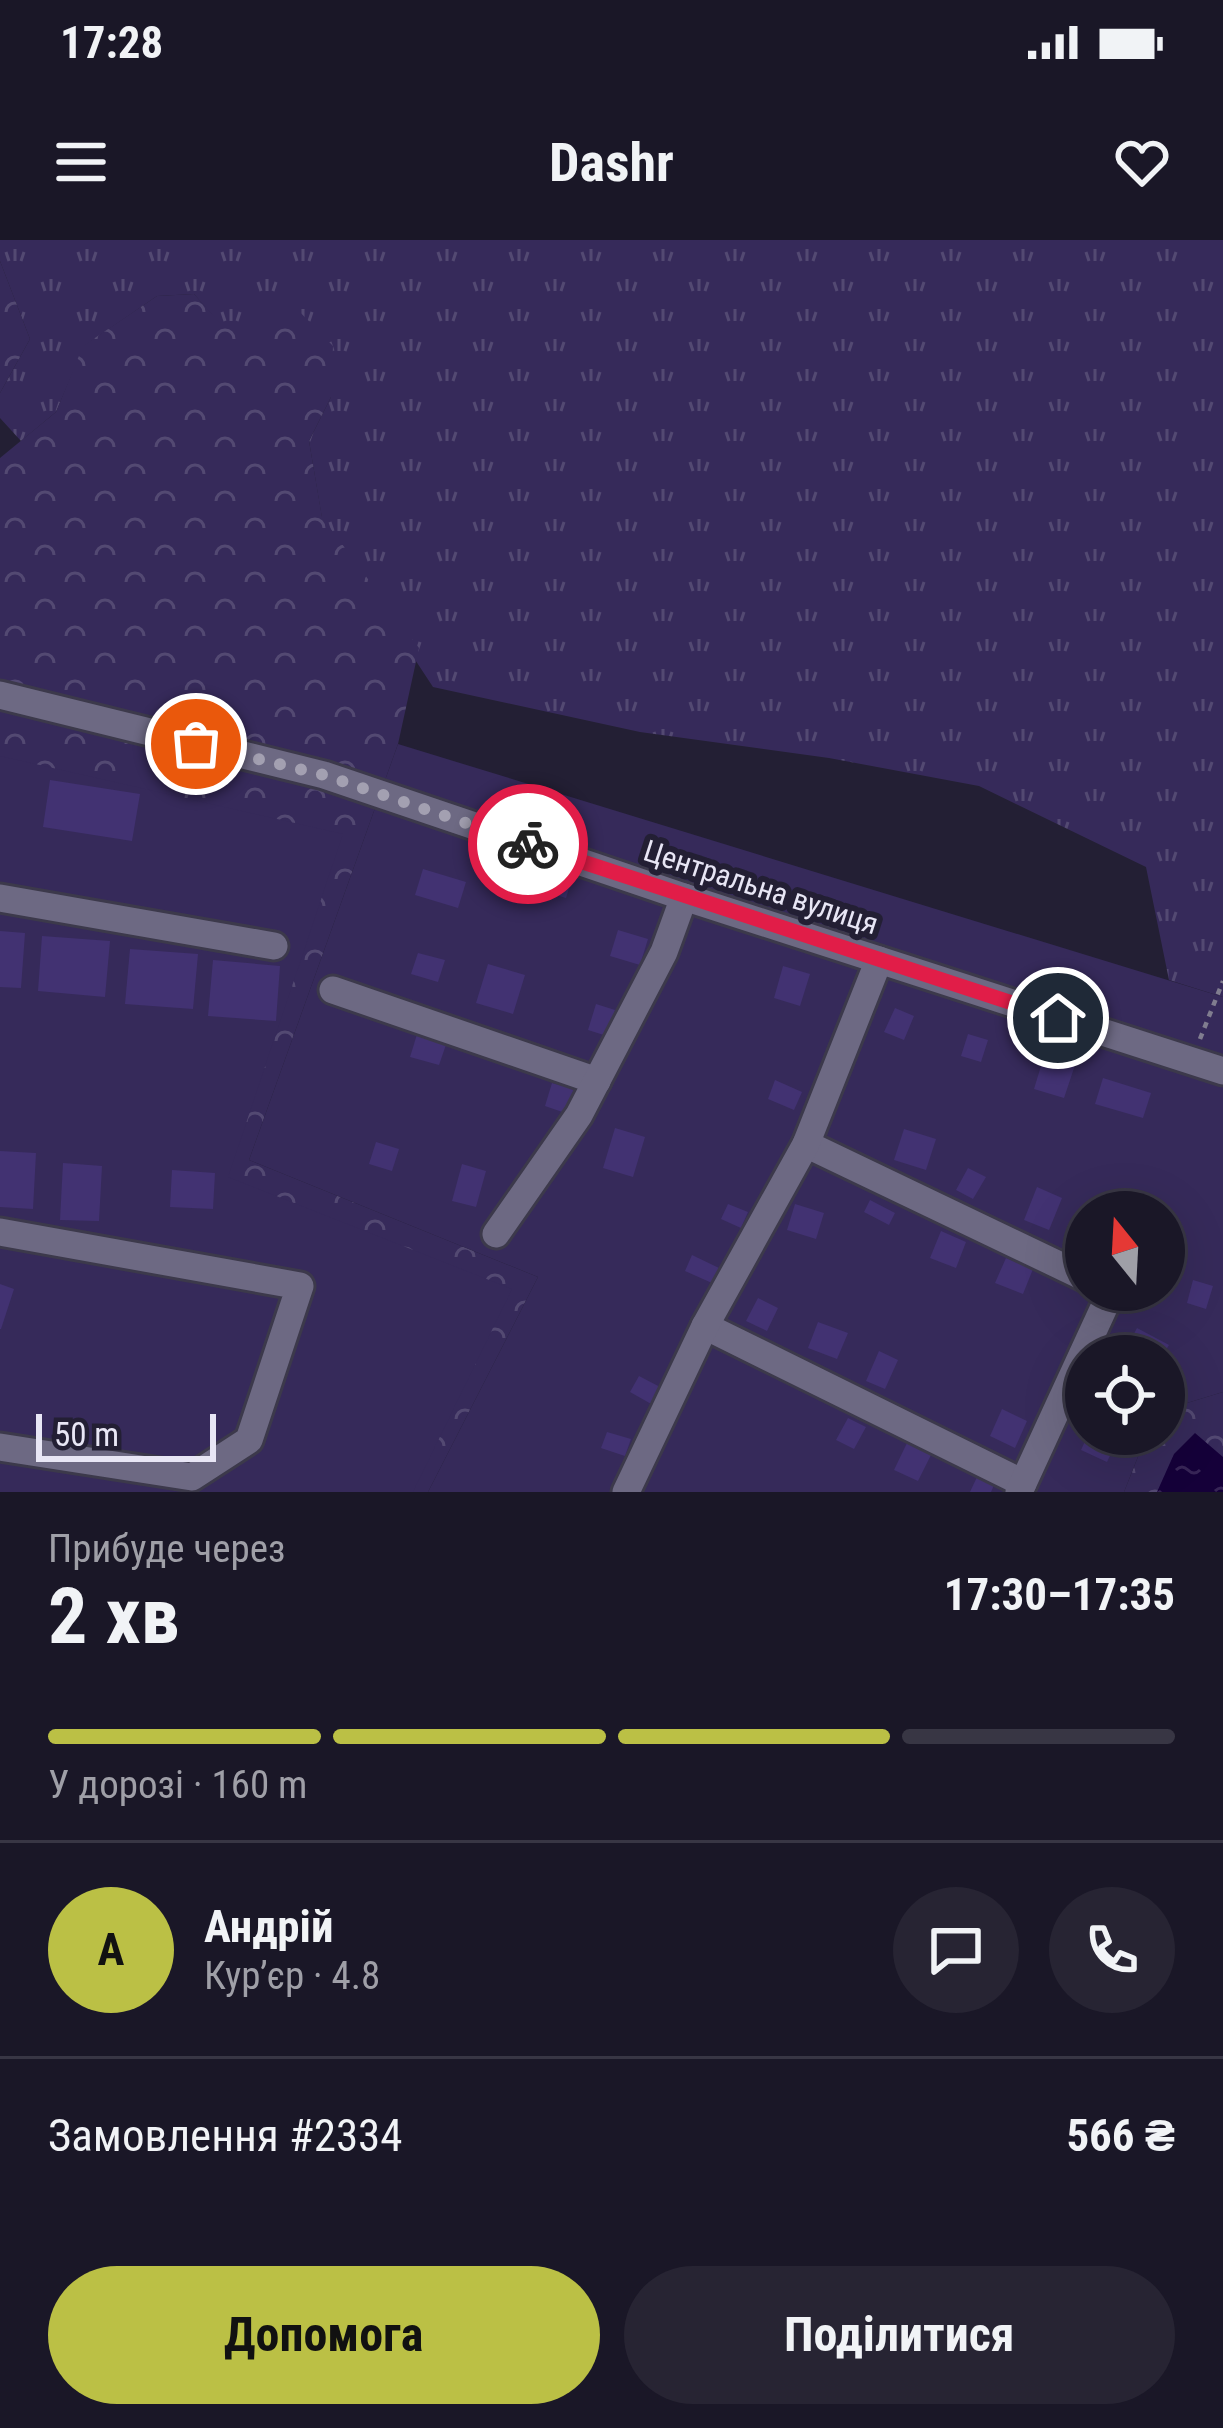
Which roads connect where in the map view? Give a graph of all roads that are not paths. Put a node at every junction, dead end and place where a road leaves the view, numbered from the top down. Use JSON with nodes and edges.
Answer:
{"nodes":[{"id":1,"x":0,"y":695,"type":"edge"},
{"id":2,"x":684,"y":897,"type":"junction"},
{"id":3,"x":0,"y":898,"type":"edge"},
{"id":4,"x":274,"y":946,"type":"dead end"},
{"id":5,"x":879,"y":960,"type":"junction"},
{"id":6,"x":333,"y":990,"type":"dead end"},
{"id":7,"x":1223,"y":1071,"type":"edge"},
{"id":8,"x":597,"y":1081,"type":"junction"},
{"id":9,"x":806,"y":1144,"type":"junction"},
{"id":10,"x":0,"y":1232,"type":"edge"},
{"id":11,"x":496,"y":1234,"type":"dead end"},
{"id":12,"x":1065,"y":1268,"type":"edge"},
{"id":13,"x":1102,"y":1311,"type":"edge"},
{"id":14,"x":705,"y":1326,"type":"junction"},
{"id":15,"x":0,"y":1447,"type":"edge"},
{"id":16,"x":1021,"y":1488,"type":"edge"},
{"id":17,"x":626,"y":1492,"type":"edge"}],
"edges":[{"from":1,"to":2,"type":"street","name":"Центральна вулиця"},
{"from":2,"to":5,"type":"street","name":"Центральна вулиця"},
{"from":2,"to":8,"type":"street"},
{"from":3,"to":4,"type":"street"},
{"from":5,"to":7,"type":"street","name":"Центральна вулиця"},
{"from":5,"to":9,"type":"street"},
{"from":6,"to":8,"type":"street"},
{"from":8,"to":11,"type":"street"},
{"from":9,"to":12,"type":"street"},
{"from":9,"to":14,"type":"street"},
{"from":10,"to":15,"type":"street"},
{"from":13,"to":16,"type":"street"},
{"from":14,"to":16,"type":"street"},
{"from":14,"to":17,"type":"street"}]}
